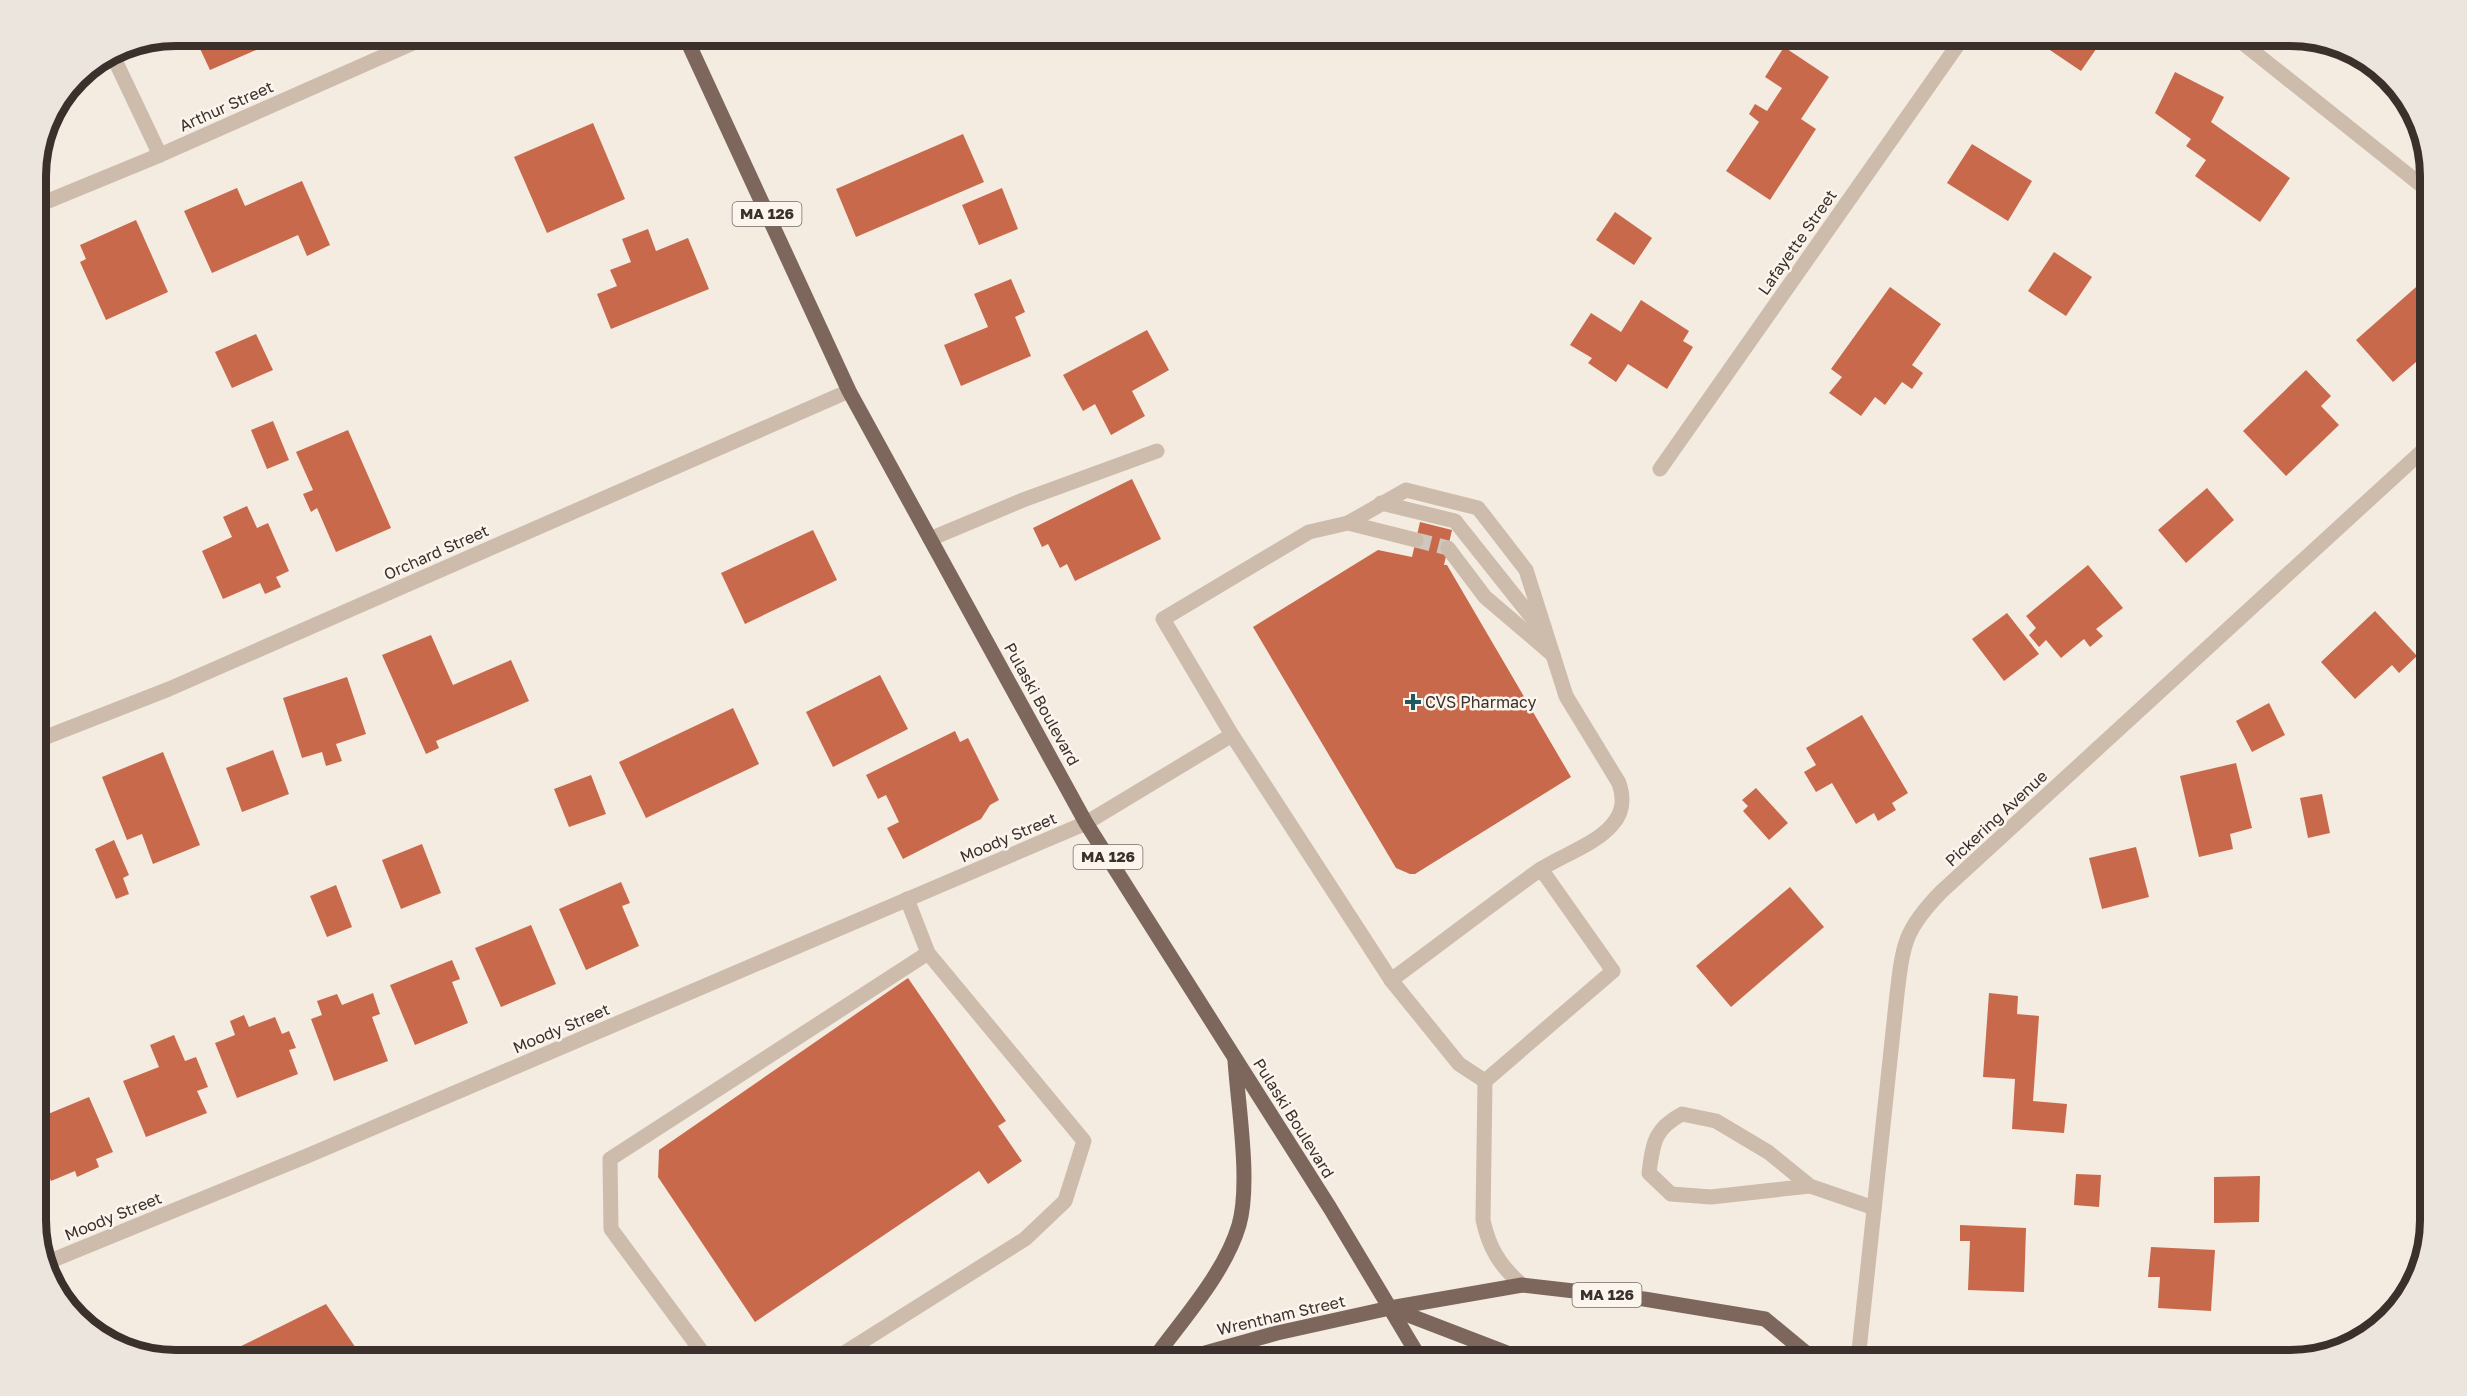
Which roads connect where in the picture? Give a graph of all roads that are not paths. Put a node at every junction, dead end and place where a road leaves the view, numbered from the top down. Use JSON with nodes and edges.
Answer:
{"nodes":[{"id":1,"x":1957,"y":46,"type":"edge"},
{"id":2,"x":2247,"y":46,"type":"edge"},
{"id":3,"x":404,"y":47,"type":"edge"},
{"id":4,"x":690,"y":47,"type":"edge"},
{"id":5,"x":116,"y":62,"type":"edge"},
{"id":6,"x":160,"y":155,"type":"junction"},
{"id":7,"x":2420,"y":184,"type":"edge"},
{"id":8,"x":47,"y":201,"type":"edge"},
{"id":9,"x":849,"y":392,"type":"junction"},
{"id":10,"x":1157,"y":451,"type":"dead end"},
{"id":11,"x":2420,"y":453,"type":"edge"},
{"id":12,"x":1660,"y":469,"type":"dead end"},
{"id":13,"x":1381,"y":503,"type":"junction"},
{"id":14,"x":1348,"y":523,"type":"junction"},
{"id":15,"x":930,"y":539,"type":"junction"},
{"id":16,"x":1416,"y":540,"type":"tunnel mouth"},
{"id":17,"x":1448,"y":548,"type":"tunnel mouth"},
{"id":18,"x":1547,"y":636,"type":"junction"},
{"id":19,"x":1553,"y":655,"type":"junction"},
{"id":20,"x":1232,"y":735,"type":"junction"},
{"id":21,"x":47,"y":737,"type":"edge"},
{"id":22,"x":1086,"y":823,"type":"junction"},
{"id":23,"x":1541,"y":869,"type":"junction"},
{"id":24,"x":907,"y":899,"type":"junction"},
{"id":25,"x":928,"y":953,"type":"junction"},
{"id":26,"x":1391,"y":980,"type":"junction"},
{"id":27,"x":1235,"y":1057,"type":"junction"},
{"id":28,"x":1485,"y":1081,"type":"junction"},
{"id":29,"x":1810,"y":1186,"type":"junction"},
{"id":30,"x":1874,"y":1208,"type":"junction"},
{"id":31,"x":53,"y":1260,"type":"edge"},
{"id":32,"x":1522,"y":1285,"type":"junction"},
{"id":33,"x":1390,"y":1308,"type":"junction"},
{"id":34,"x":701,"y":1350,"type":"edge"},
{"id":35,"x":849,"y":1350,"type":"edge"},
{"id":36,"x":1160,"y":1350,"type":"edge"},
{"id":37,"x":1216,"y":1350,"type":"edge"},
{"id":38,"x":1415,"y":1350,"type":"edge"},
{"id":39,"x":1499,"y":1350,"type":"edge"},
{"id":40,"x":1798,"y":1350,"type":"edge"},
{"id":41,"x":1859,"y":1350,"type":"edge"}],
"edges":[{"from":1,"to":12,"type":"street","name":"Lafayette Street"},
{"from":2,"to":7,"type":"street"},
{"from":3,"to":6,"type":"street","name":"Arthur Street"},
{"from":4,"to":9,"type":"main road","name":"Pulaski Boulevard","number":"MA 126"},
{"from":5,"to":6,"type":"street"},
{"from":6,"to":8,"type":"street","name":"Arthur Street"},
{"from":9,"to":15,"type":"main road","name":"Pulaski Boulevard","number":"MA 126"},
{"from":9,"to":21,"type":"street","name":"Orchard Street"},
{"from":10,"to":15,"type":"street"},
{"from":11,"to":30,"type":"street","name":"Pickering Avenue"},
{"from":13,"to":14,"type":"street"},
{"from":13,"to":18,"type":"street"},
{"from":13,"to":18,"type":"street"},
{"from":14,"to":16,"type":"street"},
{"from":14,"to":20,"type":"street"},
{"from":15,"to":22,"type":"main road","name":"Pulaski Boulevard","number":"MA 126"},
{"from":17,"to":19,"type":"street"},
{"from":18,"to":19,"type":"street"},
{"from":19,"to":23,"type":"street"},
{"from":20,"to":22,"type":"street","name":"Moody Street"},
{"from":20,"to":26,"type":"street"},
{"from":22,"to":24,"type":"street","name":"Moody Street"},
{"from":22,"to":27,"type":"main road","name":"Pulaski Boulevard","number":"MA 126"},
{"from":23,"to":26,"type":"street"},
{"from":23,"to":28,"type":"street"},
{"from":24,"to":25,"type":"street"},
{"from":24,"to":31,"type":"street","name":"Moody Street"},
{"from":25,"to":34,"type":"street"},
{"from":25,"to":35,"type":"street"},
{"from":26,"to":28,"type":"street"},
{"from":27,"to":33,"type":"main road","name":"Pulaski Boulevard","number":"MA 126"},
{"from":27,"to":36,"type":"main road"},
{"from":28,"to":32,"type":"street"},
{"from":29,"to":29,"type":"street"},
{"from":29,"to":30,"type":"street"},
{"from":30,"to":41,"type":"street","name":"Pickering Avenue"},
{"from":32,"to":33,"type":"main road","number":"MA 126"},
{"from":32,"to":40,"type":"main road","number":"MA 126"},
{"from":33,"to":37,"type":"main road","name":"Wrentham Street"},
{"from":33,"to":38,"type":"main road","name":"Pulaski Boulevard"},
{"from":33,"to":39,"type":"main road"}]}
